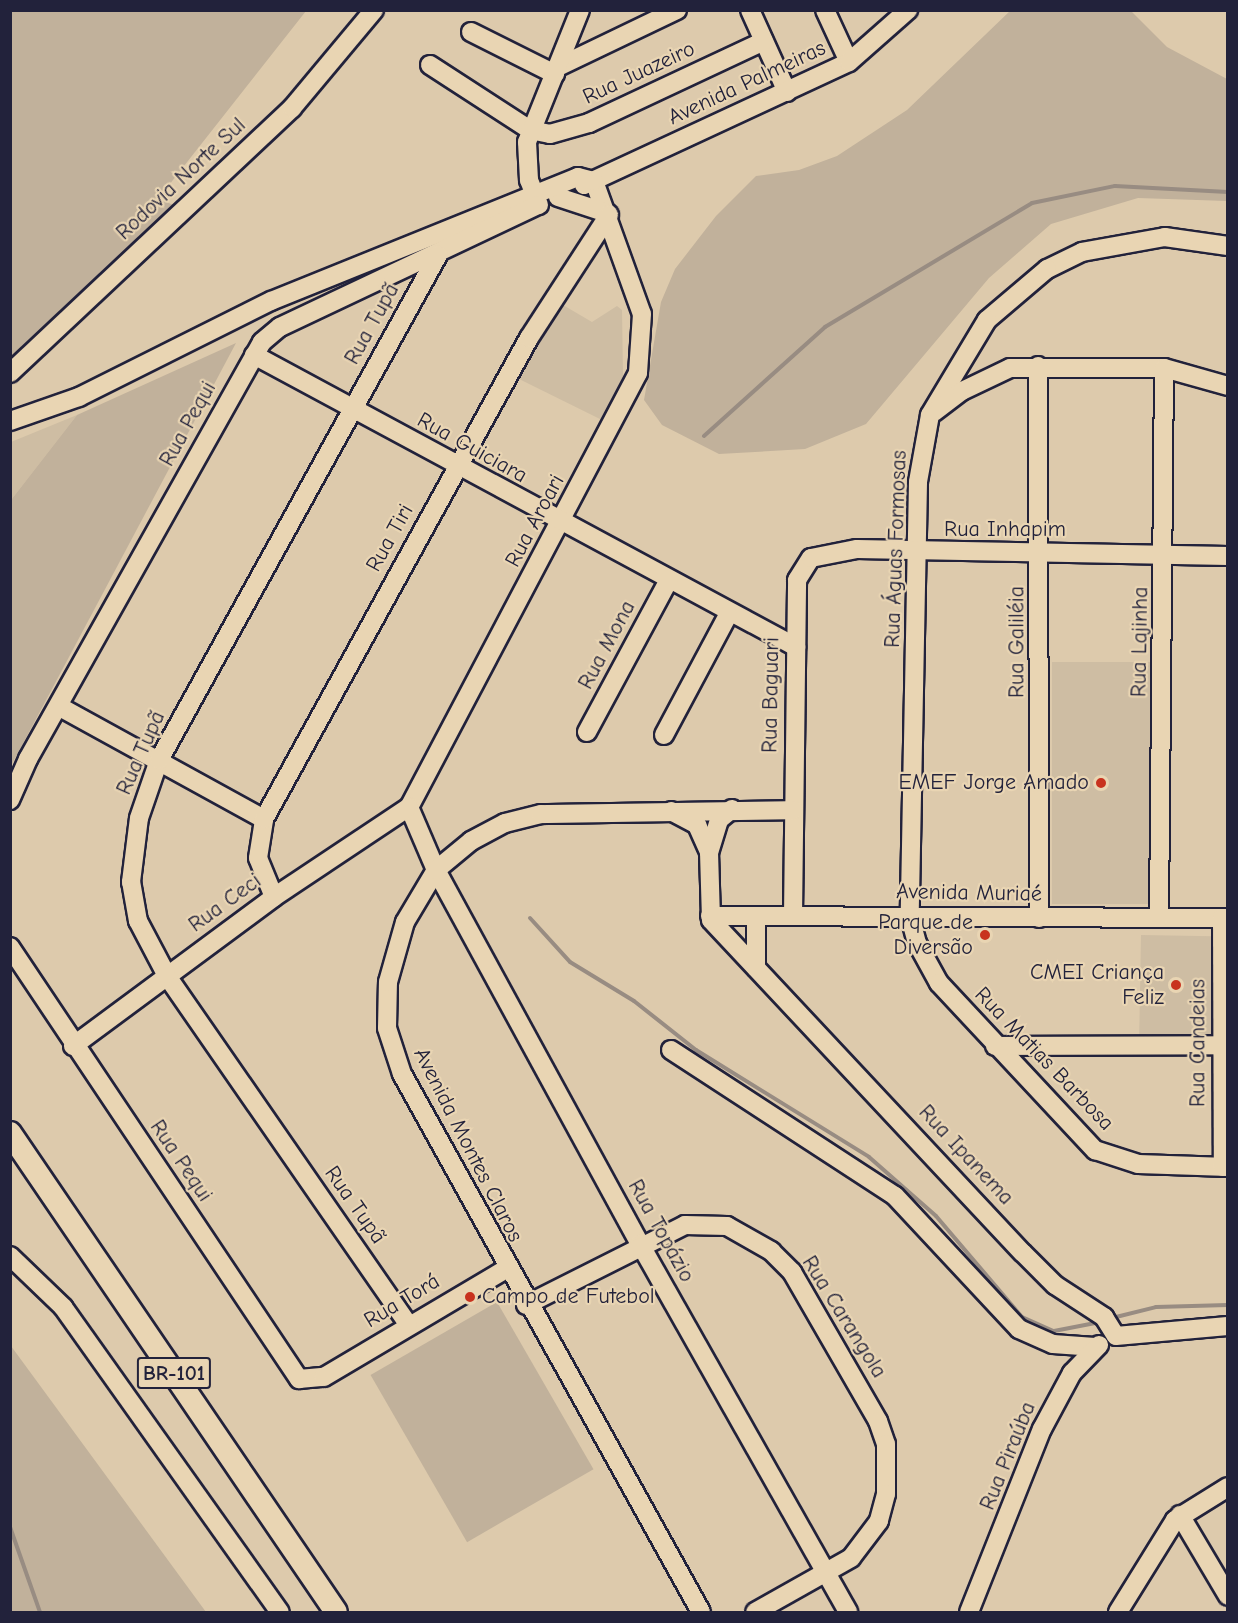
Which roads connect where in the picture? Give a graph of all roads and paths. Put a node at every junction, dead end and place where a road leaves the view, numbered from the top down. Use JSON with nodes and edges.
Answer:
{"nodes":[{"id":1,"x":374,"y":10,"type":"edge"},
{"id":2,"x":677,"y":10,"type":"edge"},
{"id":3,"x":750,"y":10,"type":"edge"},
{"id":4,"x":825,"y":10,"type":"edge"},
{"id":5,"x":577,"y":11,"type":"edge"},
{"id":6,"x":903,"y":13,"type":"edge"},
{"id":7,"x":471,"y":32,"type":"dead end"},
{"id":8,"x":764,"y":41,"type":"junction"},
{"id":9,"x":849,"y":62,"type":"junction"},
{"id":10,"x":430,"y":65,"type":"dead end"},
{"id":11,"x":557,"y":71,"type":"junction"},
{"id":12,"x":787,"y":92,"type":"junction"},
{"id":13,"x":530,"y":129,"type":"junction"},
{"id":14,"x":594,"y":181,"type":"junction"},
{"id":15,"x":558,"y":197,"type":"junction"},
{"id":16,"x":536,"y":200,"type":"junction"},
{"id":17,"x":608,"y":214,"type":"junction"},
{"id":18,"x":1227,"y":246,"type":"edge"},
{"id":19,"x":438,"y":255,"type":"junction"},
{"id":20,"x":254,"y":355,"type":"junction"},
{"id":21,"x":1038,"y":366,"type":"junction"},
{"id":22,"x":1164,"y":368,"type":"junction"},
{"id":23,"x":10,"y":373,"type":"edge"},
{"id":24,"x":1227,"y":386,"type":"edge"},
{"id":25,"x":352,"y":410,"type":"junction"},
{"id":26,"x":930,"y":415,"type":"junction"},
{"id":27,"x":10,"y":421,"type":"edge"},
{"id":28,"x":457,"y":468,"type":"junction"},
{"id":29,"x":561,"y":523,"type":"junction"},
{"id":30,"x":1042,"y":553,"type":"junction"},
{"id":31,"x":918,"y":554,"type":"junction"},
{"id":32,"x":1166,"y":554,"type":"junction"},
{"id":33,"x":1227,"y":556,"type":"edge"},
{"id":34,"x":669,"y":580,"type":"junction"},
{"id":35,"x":797,"y":580,"type":"joint"},
{"id":36,"x":728,"y":615,"type":"junction"},
{"id":37,"x":796,"y":647,"type":"junction"},
{"id":38,"x":60,"y":706,"type":"junction"},
{"id":39,"x":587,"y":732,"type":"dead end"},
{"id":40,"x":664,"y":735,"type":"dead end"},
{"id":41,"x":159,"y":760,"type":"junction"},
{"id":42,"x":10,"y":800,"type":"edge"},
{"id":43,"x":409,"y":807,"type":"junction"},
{"id":44,"x":667,"y":808,"type":"junction"},
{"id":45,"x":732,"y":809,"type":"junction"},
{"id":46,"x":794,"y":810,"type":"junction"},
{"id":47,"x":264,"y":819,"type":"junction"},
{"id":48,"x":709,"y":852,"type":"junction"},
{"id":49,"x":436,"y":870,"type":"junction"},
{"id":50,"x":274,"y":897,"type":"junction"},
{"id":51,"x":793,"y":915,"type":"junction"},
{"id":52,"x":710,"y":916,"type":"junction"},
{"id":53,"x":756,"y":916,"type":"junction"},
{"id":54,"x":910,"y":917,"type":"junction"},
{"id":55,"x":1159,"y":917,"type":"junction"},
{"id":56,"x":1039,"y":918,"type":"junction"},
{"id":57,"x":1225,"y":918,"type":"edge"},
{"id":58,"x":10,"y":947,"type":"edge"},
{"id":59,"x":756,"y":968,"type":"junction"},
{"id":60,"x":166,"y":974,"type":"junction"},
{"id":61,"x":1225,"y":1045,"type":"edge"},
{"id":62,"x":73,"y":1046,"type":"junction"},
{"id":63,"x":995,"y":1046,"type":"junction"},
{"id":64,"x":671,"y":1050,"type":"dead end"},
{"id":65,"x":10,"y":1133,"type":"edge"},
{"id":66,"x":1225,"y":1167,"type":"edge"},
{"id":67,"x":640,"y":1244,"type":"junction"},
{"id":68,"x":10,"y":1256,"type":"edge"},
{"id":69,"x":506,"y":1269,"type":"junction"},
{"id":70,"x":526,"y":1305,"type":"junction"},
{"id":71,"x":408,"y":1324,"type":"junction"},
{"id":72,"x":1227,"y":1326,"type":"edge"},
{"id":73,"x":1116,"y":1336,"type":"junction"},
{"id":74,"x":1095,"y":1347,"type":"junction"},
{"id":75,"x":324,"y":1377,"type":"joint"},
{"id":76,"x":1227,"y":1487,"type":"edge"},
{"id":77,"x":1180,"y":1515,"type":"junction"},
{"id":78,"x":825,"y":1574,"type":"junction"},
{"id":79,"x":1227,"y":1596,"type":"edge"},
{"id":80,"x":280,"y":1612,"type":"edge"},
{"id":81,"x":336,"y":1612,"type":"edge"},
{"id":82,"x":700,"y":1612,"type":"edge"},
{"id":83,"x":755,"y":1612,"type":"edge"},
{"id":84,"x":848,"y":1612,"type":"edge"},
{"id":85,"x":969,"y":1612,"type":"edge"},
{"id":86,"x":1118,"y":1612,"type":"edge"}],
"edges":[{"from":1,"to":23,"type":"street","name":"Rodovia Norte Sul"},
{"from":2,"to":11,"type":"street"},
{"from":3,"to":8,"type":"street"},
{"from":4,"to":9,"type":"street"},
{"from":5,"to":11,"type":"street"},
{"from":6,"to":9,"type":"street","name":"Avenida Palmeiras"},
{"from":7,"to":11,"type":"street"},
{"from":8,"to":12,"type":"street"},
{"from":8,"to":13,"type":"street","name":"Rua Juazeiro"},
{"from":9,"to":12,"type":"street","name":"Avenida Palmeiras"},
{"from":10,"to":13,"type":"street"},
{"from":11,"to":13,"type":"street"},
{"from":12,"to":14,"type":"street","name":"Avenida Palmeiras"},
{"from":13,"to":16,"type":"street"},
{"from":14,"to":15,"type":"street","name":"Avenida Palmeiras"},
{"from":14,"to":16,"type":"street"},
{"from":14,"to":17,"type":"street","name":"Rua Aroari"},
{"from":15,"to":16,"type":"street","name":"Avenida Palmeiras"},
{"from":15,"to":17,"type":"street"},
{"from":16,"to":19,"type":"street","name":"Rua Pequi"},
{"from":16,"to":27,"type":"street"},
{"from":17,"to":28,"type":"street","name":"Rua Tiri"},
{"from":17,"to":29,"type":"street","name":"Rua Aroari"},
{"from":18,"to":26,"type":"street","name":"Rua Águas Formosas"},
{"from":19,"to":20,"type":"street","name":"Rua Pequi"},
{"from":19,"to":25,"type":"street","name":"Rua Tupã"},
{"from":20,"to":25,"type":"street","name":"Rua Guiciara"},
{"from":20,"to":38,"type":"street","name":"Rua Pequi"},
{"from":21,"to":22,"type":"street"},
{"from":21,"to":26,"type":"street"},
{"from":21,"to":30,"type":"street","name":"Rua Galiléia"},
{"from":22,"to":24,"type":"street"},
{"from":22,"to":32,"type":"street","name":"Rua Lajinha"},
{"from":25,"to":28,"type":"street","name":"Rua Guiciara"},
{"from":25,"to":41,"type":"street","name":"Rua Tupã"},
{"from":26,"to":31,"type":"street","name":"Rua Águas Formosas"},
{"from":28,"to":29,"type":"street","name":"Rua Guiciara"},
{"from":28,"to":47,"type":"street","name":"Rua Tiri"},
{"from":29,"to":34,"type":"street","name":"Rua Guiciara"},
{"from":29,"to":43,"type":"street","name":"Rua Aroari"},
{"from":30,"to":31,"type":"street","name":"Rua Inhapim"},
{"from":30,"to":32,"type":"street","name":"Rua Inhapim"},
{"from":30,"to":56,"type":"street","name":"Rua Galiléia"},
{"from":31,"to":35,"type":"street","name":"Rua Inhapim"},
{"from":31,"to":54,"type":"street","name":"Rua Águas Formosas"},
{"from":32,"to":33,"type":"street","name":"Rua Inhapim"},
{"from":32,"to":55,"type":"street","name":"Rua Lajinha"},
{"from":34,"to":36,"type":"street","name":"Rua Guiciara"},
{"from":34,"to":39,"type":"street","name":"Rua Mona"},
{"from":35,"to":37,"type":"street","name":"Rua Baguari"},
{"from":36,"to":37,"type":"street","name":"Rua Guiciara"},
{"from":36,"to":40,"type":"street"},
{"from":37,"to":46,"type":"street","name":"Rua Baguari"},
{"from":38,"to":41,"type":"street"},
{"from":38,"to":42,"type":"street","name":"Rua Pequi"},
{"from":41,"to":47,"type":"street"},
{"from":41,"to":60,"type":"street","name":"Rua Tupã"},
{"from":43,"to":49,"type":"street"},
{"from":43,"to":50,"type":"street","name":"Rua Ceci"},
{"from":44,"to":45,"type":"street","name":"Avenida Montes Claros"},
{"from":44,"to":48,"type":"street"},
{"from":44,"to":49,"type":"street","name":"Avenida Montes Claros"},
{"from":45,"to":46,"type":"street"},
{"from":45,"to":48,"type":"street"},
{"from":46,"to":51,"type":"street","name":"Rua Baguari"},
{"from":47,"to":50,"type":"street","name":"Rua Tiri"},
{"from":48,"to":52,"type":"street"},
{"from":49,"to":67,"type":"street","name":"Rua Topázio"},
{"from":49,"to":69,"type":"street","name":"Avenida Montes Claros"},
{"from":50,"to":60,"type":"street","name":"Rua Ceci"},
{"from":51,"to":53,"type":"street","name":"Avenida Muriaé"},
{"from":51,"to":54,"type":"street","name":"Avenida Muriaé"},
{"from":52,"to":53,"type":"street","name":"Avenida Muriaé"},
{"from":52,"to":59,"type":"street","name":"Rua Ipanema"},
{"from":53,"to":59,"type":"street"},
{"from":54,"to":56,"type":"street","name":"Avenida Muriaé"},
{"from":54,"to":63,"type":"street","name":"Rua Matias Barbosa"},
{"from":55,"to":56,"type":"street","name":"Avenida Muriaé"},
{"from":55,"to":57,"type":"street","name":"Avenida Muriaé"},
{"from":57,"to":61,"type":"street","name":"Rua Candeias"},
{"from":58,"to":62,"type":"street","name":"Rua Pequi"},
{"from":59,"to":73,"type":"street","name":"Rua Ipanema"},
{"from":60,"to":62,"type":"street","name":"Rua Ceci"},
{"from":60,"to":71,"type":"street","name":"Rua Tupã"},
{"from":61,"to":63,"type":"street"},
{"from":61,"to":66,"type":"street","name":"Rua Candeias"},
{"from":62,"to":75,"type":"street","name":"Rua Pequi"},
{"from":63,"to":66,"type":"street","name":"Rua Matias Barbosa"},
{"from":64,"to":74,"type":"street"},
{"from":65,"to":81,"type":"main road","number":"BR-101"},
{"from":67,"to":70,"type":"street","name":"Rua Carangola"},
{"from":67,"to":78,"type":"street","name":"Rua Topázio"},
{"from":67,"to":78,"type":"street","name":"Rua Carangola"},
{"from":68,"to":80,"type":"street"},
{"from":69,"to":70,"type":"street","name":"Avenida Montes Claros"},
{"from":69,"to":71,"type":"street","name":"Rua Torá"},
{"from":70,"to":82,"type":"street","name":"Avenida Montes Claros"},
{"from":71,"to":75,"type":"street","name":"Rua Torá"},
{"from":72,"to":73,"type":"street"},
{"from":73,"to":74,"type":"street","name":"Rua Piraúba"},
{"from":74,"to":85,"type":"street","name":"Rua Piraúba"},
{"from":76,"to":77,"type":"street"},
{"from":77,"to":79,"type":"street"},
{"from":77,"to":86,"type":"street"},
{"from":78,"to":83,"type":"street","name":"Rua Carangola"},
{"from":78,"to":84,"type":"street","name":"Rua Topázio"}]}
